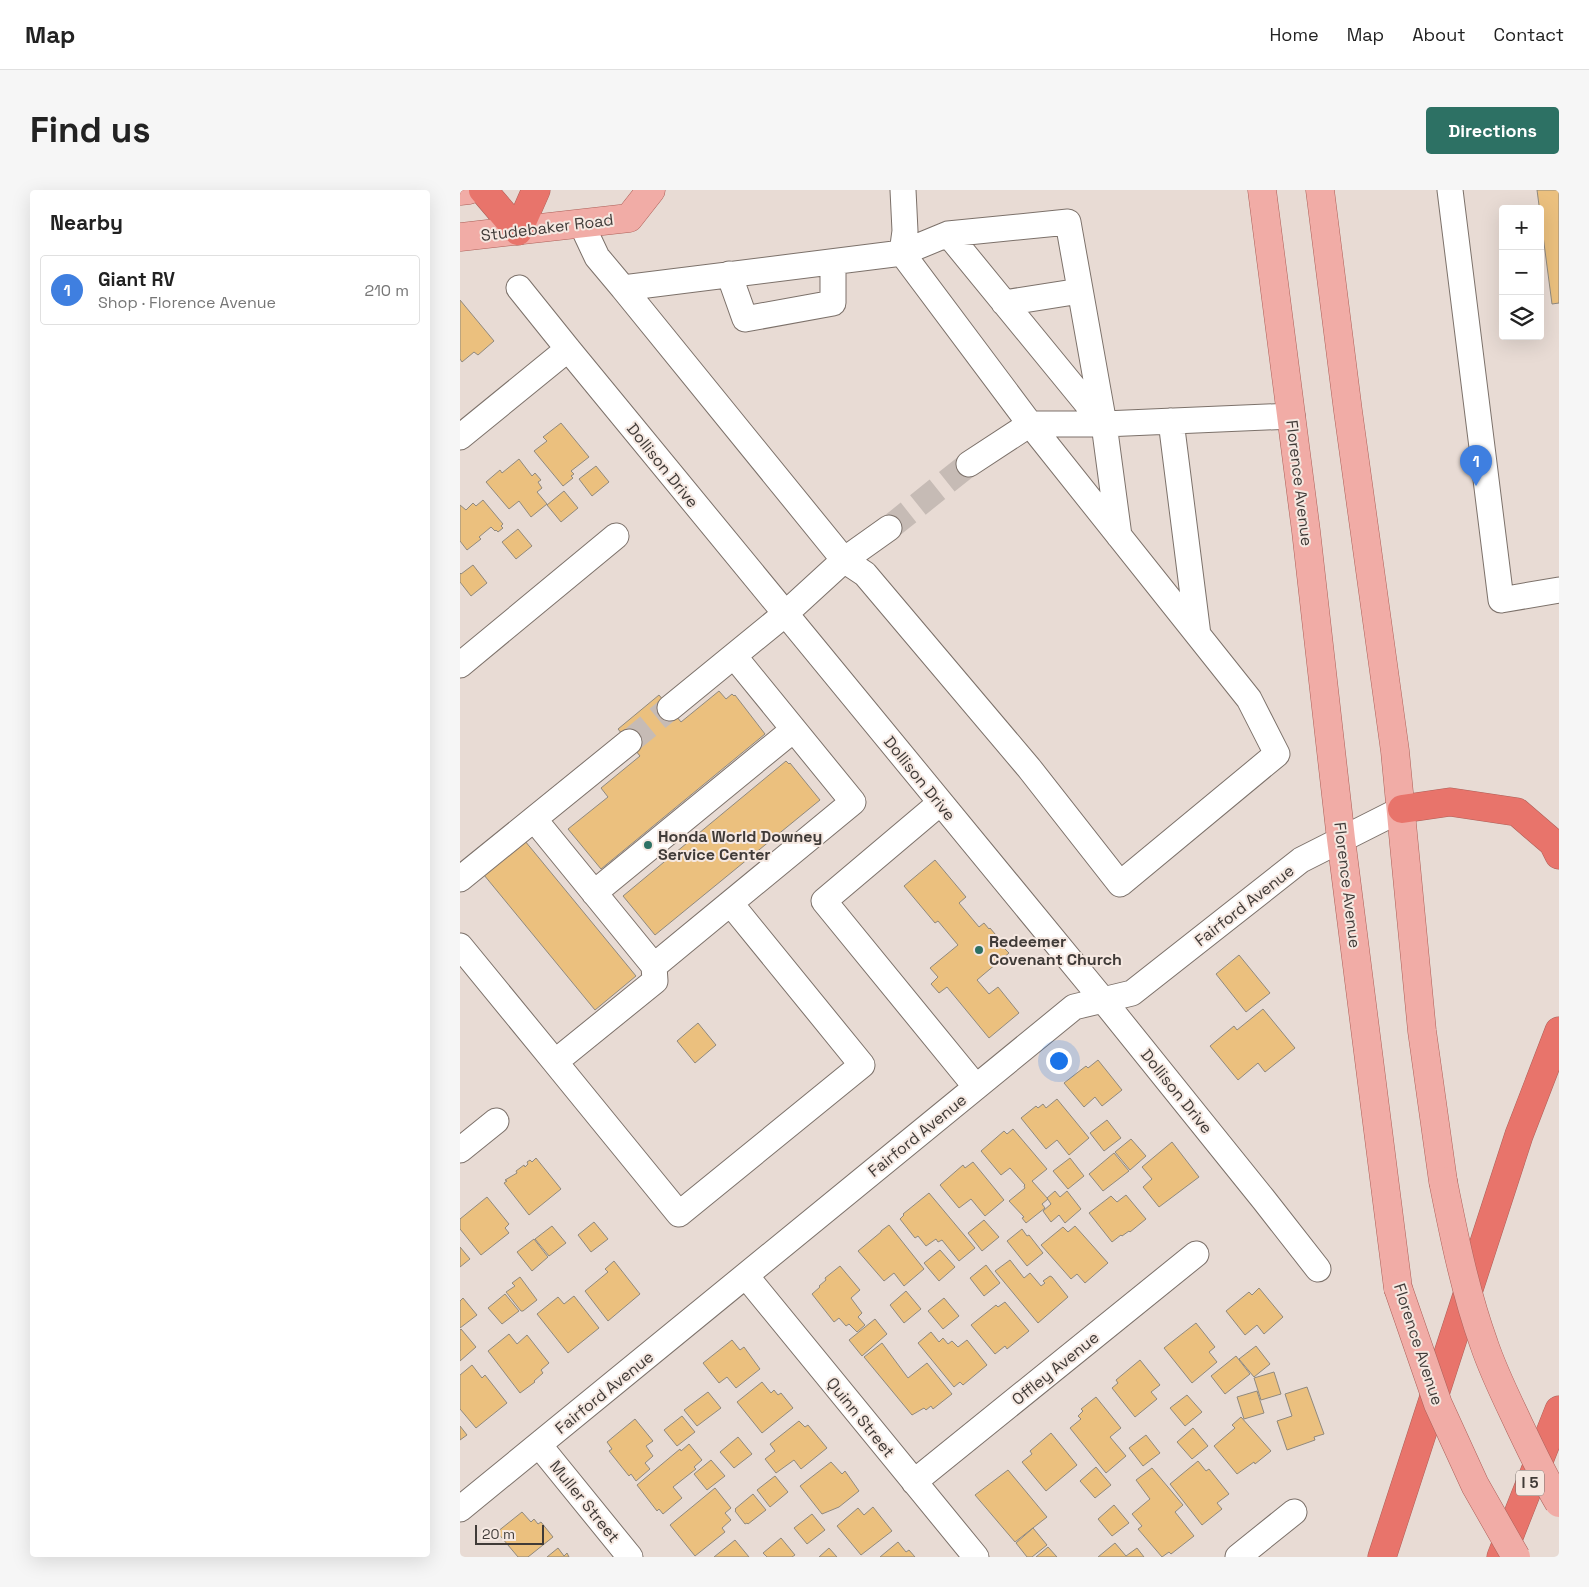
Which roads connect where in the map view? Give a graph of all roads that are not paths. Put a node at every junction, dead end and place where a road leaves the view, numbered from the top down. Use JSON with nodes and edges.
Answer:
{"nodes":[{"id":1,"x":469,"y":190,"type":"edge"},
{"id":2,"x":483,"y":190,"type":"edge"},
{"id":3,"x":536,"y":190,"type":"edge"},
{"id":4,"x":651,"y":190,"type":"edge"},
{"id":5,"x":903,"y":190,"type":"edge"},
{"id":6,"x":1262,"y":190,"type":"edge"},
{"id":7,"x":1320,"y":190,"type":"edge"},
{"id":8,"x":1450,"y":190,"type":"edge"},
{"id":9,"x":460,"y":191,"type":"edge"},
{"id":10,"x":581,"y":223,"type":"junction"},
{"id":11,"x":518,"y":230,"type":"junction"},
{"id":12,"x":948,"y":234,"type":"junction"},
{"id":13,"x":460,"y":237,"type":"edge"},
{"id":14,"x":902,"y":253,"type":"junction"},
{"id":15,"x":833,"y":262,"type":"junction"},
{"id":16,"x":729,"y":274,"type":"junction"},
{"id":17,"x":520,"y":288,"type":"dead end"},
{"id":18,"x":624,"y":288,"type":"junction"},
{"id":19,"x":1080,"y":291,"type":"junction"},
{"id":20,"x":1004,"y":303,"type":"junction"},
{"id":21,"x":568,"y":349,"type":"junction"},
{"id":22,"x":1292,"y":416,"type":"junction"},
{"id":23,"x":1171,"y":421,"type":"junction"},
{"id":24,"x":1030,"y":424,"type":"junction"},
{"id":25,"x":1104,"y":424,"type":"junction"},
{"id":26,"x":460,"y":437,"type":"edge"},
{"id":27,"x":970,"y":464,"type":"tunnel mouth"},
{"id":28,"x":889,"y":528,"type":"tunnel mouth"},
{"id":29,"x":616,"y":536,"type":"dead end"},
{"id":30,"x":1119,"y":536,"type":"junction"},
{"id":31,"x":844,"y":560,"type":"junction"},
{"id":32,"x":1559,"y":590,"type":"edge"},
{"id":33,"x":785,"y":614,"type":"junction"},
{"id":34,"x":1198,"y":635,"type":"junction"},
{"id":35,"x":734,"y":656,"type":"junction"},
{"id":36,"x":460,"y":665,"type":"edge"},
{"id":37,"x":670,"y":708,"type":"tunnel mouth"},
{"id":38,"x":793,"y":730,"type":"junction"},
{"id":39,"x":629,"y":742,"type":"tunnel mouth"},
{"id":40,"x":940,"y":803,"type":"junction"},
{"id":41,"x":1402,"y":808,"type":"junction"},
{"id":42,"x":534,"y":819,"type":"junction"},
{"id":43,"x":1341,"y":839,"type":"junction"},
{"id":44,"x":1559,"y":855,"type":"edge"},
{"id":45,"x":460,"y":879,"type":"edge"},
{"id":46,"x":594,"y":893,"type":"junction"},
{"id":47,"x":730,"y":904,"type":"junction"},
{"id":48,"x":460,"y":946,"type":"edge"},
{"id":49,"x":654,"y":966,"type":"junction"},
{"id":50,"x":1103,"y":1000,"type":"junction"},
{"id":51,"x":1559,"y":1031,"type":"edge"},
{"id":52,"x":555,"y":1062,"type":"junction"},
{"id":53,"x":976,"y":1087,"type":"junction"},
{"id":54,"x":496,"y":1121,"type":"dead end"},
{"id":55,"x":460,"y":1150,"type":"edge"},
{"id":56,"x":1196,"y":1254,"type":"dead end"},
{"id":57,"x":1318,"y":1269,"type":"dead end"},
{"id":58,"x":746,"y":1276,"type":"junction"},
{"id":59,"x":1559,"y":1410,"type":"edge"},
{"id":60,"x":539,"y":1445,"type":"junction"},
{"id":61,"x":914,"y":1482,"type":"junction"},
{"id":62,"x":1559,"y":1503,"type":"edge"},
{"id":63,"x":460,"y":1510,"type":"edge"},
{"id":64,"x":1294,"y":1512,"type":"dead end"},
{"id":65,"x":630,"y":1557,"type":"edge"},
{"id":66,"x":976,"y":1557,"type":"edge"},
{"id":67,"x":1238,"y":1557,"type":"edge"},
{"id":68,"x":1382,"y":1557,"type":"edge"},
{"id":69,"x":1501,"y":1557,"type":"edge"},
{"id":70,"x":1516,"y":1557,"type":"edge"}],
"edges":[{"from":1,"to":9,"type":"main road"},
{"from":2,"to":11,"type":"highway"},
{"from":3,"to":11,"type":"highway"},
{"from":4,"to":10,"type":"main road","name":"Studebaker Road"},
{"from":5,"to":14,"type":"street"},
{"from":6,"to":22,"type":"main road","name":"Florence Avenue"},
{"from":7,"to":41,"type":"main road"},
{"from":8,"to":32,"type":"street"},
{"from":10,"to":11,"type":"main road","name":"Studebaker Road"},
{"from":10,"to":18,"type":"street"},
{"from":11,"to":13,"type":"main road","name":"Studebaker Road"},
{"from":12,"to":14,"type":"street"},
{"from":12,"to":19,"type":"street"},
{"from":12,"to":20,"type":"street"},
{"from":14,"to":15,"type":"street"},
{"from":14,"to":24,"type":"street"},
{"from":15,"to":16,"type":"street"},
{"from":15,"to":16,"type":"street"},
{"from":16,"to":18,"type":"street"},
{"from":17,"to":21,"type":"street","name":"Dollison Drive"},
{"from":18,"to":31,"type":"street"},
{"from":19,"to":20,"type":"street"},
{"from":19,"to":25,"type":"street"},
{"from":20,"to":25,"type":"street"},
{"from":21,"to":26,"type":"street"},
{"from":21,"to":33,"type":"street","name":"Dollison Drive"},
{"from":22,"to":23,"type":"street"},
{"from":22,"to":43,"type":"main road","name":"Florence Avenue"},
{"from":23,"to":25,"type":"street"},
{"from":23,"to":34,"type":"street"},
{"from":24,"to":25,"type":"street"},
{"from":24,"to":27,"type":"street"},
{"from":24,"to":30,"type":"street"},
{"from":25,"to":30,"type":"street"},
{"from":28,"to":31,"type":"street"},
{"from":29,"to":36,"type":"street"},
{"from":30,"to":34,"type":"street"},
{"from":31,"to":33,"type":"street"},
{"from":31,"to":34,"type":"street"},
{"from":33,"to":35,"type":"street"},
{"from":33,"to":40,"type":"street","name":"Dollison Drive"},
{"from":35,"to":37,"type":"street"},
{"from":35,"to":38,"type":"street"},
{"from":38,"to":46,"type":"street"},
{"from":38,"to":47,"type":"street"},
{"from":39,"to":42,"type":"street"},
{"from":40,"to":50,"type":"street","name":"Dollison Drive"},
{"from":40,"to":53,"type":"street"},
{"from":41,"to":43,"type":"street","name":"Fairford Avenue"},
{"from":41,"to":44,"type":"highway"},
{"from":41,"to":62,"type":"main road","bridge":true},
{"from":42,"to":45,"type":"street"},
{"from":42,"to":46,"type":"street"},
{"from":43,"to":50,"type":"street","name":"Fairford Avenue"},
{"from":43,"to":70,"type":"main road","name":"Florence Avenue","bridge":true},
{"from":46,"to":49,"type":"street"},
{"from":47,"to":49,"type":"street"},
{"from":47,"to":52,"type":"street"},
{"from":48,"to":52,"type":"street"},
{"from":49,"to":52,"type":"street"},
{"from":50,"to":53,"type":"street","name":"Fairford Avenue"},
{"from":50,"to":57,"type":"street","name":"Dollison Drive"},
{"from":51,"to":68,"type":"highway"},
{"from":53,"to":58,"type":"street","name":"Fairford Avenue"},
{"from":54,"to":55,"type":"street"},
{"from":56,"to":61,"type":"street","name":"Offley Avenue"},
{"from":58,"to":60,"type":"street","name":"Fairford Avenue"},
{"from":58,"to":61,"type":"street","name":"Quinn Street"},
{"from":59,"to":69,"type":"highway","number":"I 5"},
{"from":60,"to":63,"type":"street","name":"Fairford Avenue"},
{"from":60,"to":65,"type":"street","name":"Muller Street"},
{"from":61,"to":66,"type":"street","name":"Quinn Street"},
{"from":64,"to":67,"type":"street"}]}
